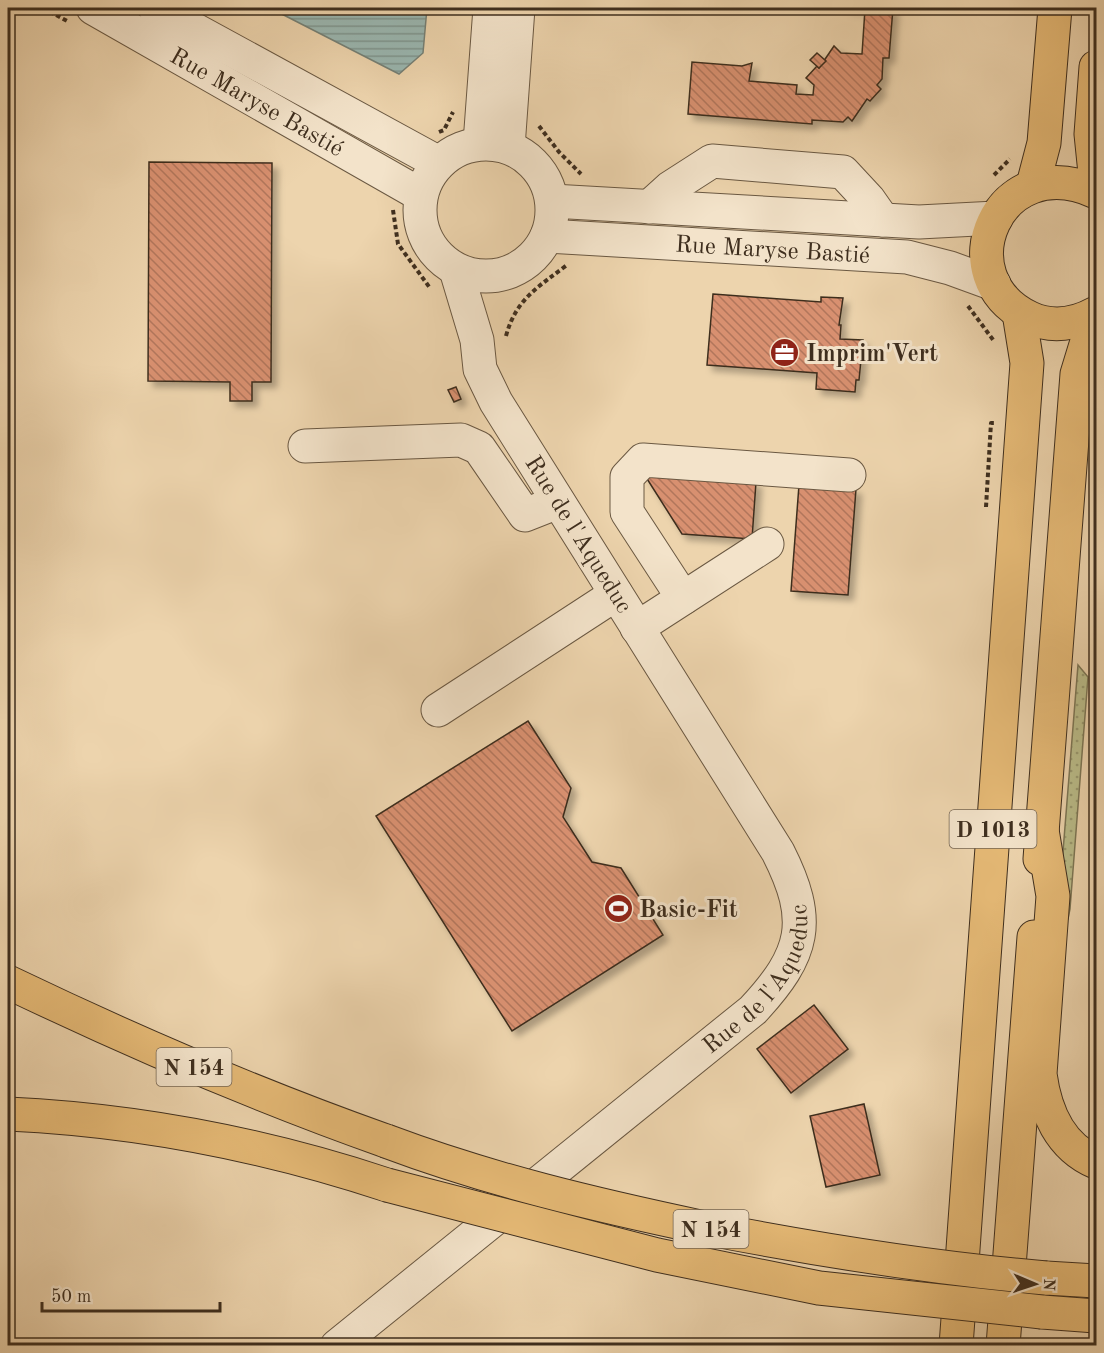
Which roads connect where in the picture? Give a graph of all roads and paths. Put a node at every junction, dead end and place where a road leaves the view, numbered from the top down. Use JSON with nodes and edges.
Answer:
{"nodes":[{"id":1,"x":93,"y":8,"type":"edge"},
{"id":2,"x":155,"y":8,"type":"edge"},
{"id":3,"x":490,"y":8,"type":"edge"},
{"id":4,"x":518,"y":8,"type":"edge"},
{"id":5,"x":1055,"y":8,"type":"edge"},
{"id":6,"x":1096,"y":67,"type":"edge"},
{"id":7,"x":511,"y":98,"type":"junction"},
{"id":8,"x":455,"y":110,"type":"dead end"},
{"id":9,"x":494,"y":145,"type":"junction"},
{"id":10,"x":434,"y":149,"type":"junction"},
{"id":11,"x":591,"y":179,"type":"dead end"},
{"id":12,"x":1096,"y":183,"type":"edge"},
{"id":13,"x":1033,"y":186,"type":"junction"},
{"id":14,"x":1096,"y":192,"type":"edge"},
{"id":15,"x":422,"y":195,"type":"junction"},
{"id":16,"x":552,"y":201,"type":"junction"},
{"id":17,"x":649,"y":207,"type":"junction"},
{"id":18,"x":996,"y":218,"type":"junction"},
{"id":19,"x":883,"y":220,"type":"junction"},
{"id":20,"x":547,"y":236,"type":"junction"},
{"id":21,"x":456,"y":270,"type":"junction"},
{"id":22,"x":506,"y":274,"type":"junction"},
{"id":23,"x":994,"y":284,"type":"junction"},
{"id":24,"x":963,"y":302,"type":"dead end"},
{"id":25,"x":1019,"y":313,"type":"junction"},
{"id":26,"x":1096,"y":314,"type":"edge"},
{"id":27,"x":477,"y":340,"type":"junction"},
{"id":28,"x":995,"y":342,"type":"dead end"},
{"id":29,"x":999,"y":414,"type":"dead end"},
{"id":30,"x":305,"y":446,"type":"dead end"},
{"id":31,"x":849,"y":475,"type":"dead end"},
{"id":32,"x":558,"y":502,"type":"junction"},
{"id":33,"x":988,"y":515,"type":"dead end"},
{"id":34,"x":767,"y":544,"type":"dead end"},
{"id":35,"x":616,"y":594,"type":"junction"},
{"id":36,"x":683,"y":598,"type":"junction"},
{"id":37,"x":637,"y":628,"type":"junction"},
{"id":38,"x":438,"y":710,"type":"dead end"},
{"id":39,"x":1042,"y":830,"type":"junction"},
{"id":40,"x":8,"y":981,"type":"edge"},
{"id":41,"x":8,"y":1114,"type":"edge"},
{"id":42,"x":1096,"y":1162,"type":"edge"},
{"id":43,"x":1096,"y":1281,"type":"edge"},
{"id":44,"x":1096,"y":1316,"type":"edge"},
{"id":45,"x":337,"y":1346,"type":"edge"},
{"id":46,"x":956,"y":1346,"type":"edge"},
{"id":47,"x":1003,"y":1346,"type":"edge"}],
"edges":[{"from":1,"to":15,"type":"street","name":"Rue Maryse Bastié"},
{"from":2,"to":10,"type":"street","name":"Rue Maryse Bastié"},
{"from":3,"to":9,"type":"street"},
{"from":4,"to":7,"type":"street"},
{"from":5,"to":13,"type":"main road"},
{"from":6,"to":12,"type":"main road"},
{"from":7,"to":9,"type":"street"},
{"from":7,"to":11,"type":"path"},
{"from":8,"to":10,"type":"path"},
{"from":9,"to":10,"type":"street"},
{"from":9,"to":16,"type":"street"},
{"from":10,"to":15,"type":"street"},
{"from":13,"to":14,"type":"main road"},
{"from":13,"to":18,"type":"main road"},
{"from":15,"to":21,"type":"street"},
{"from":16,"to":17,"type":"street","name":"Rue Maryse Bastié"},
{"from":16,"to":20,"type":"street"},
{"from":17,"to":19,"type":"street","name":"Rue Maryse Bastié"},
{"from":17,"to":19,"type":"street"},
{"from":18,"to":19,"type":"street","name":"Rue Maryse Bastié"},
{"from":18,"to":23,"type":"main road"},
{"from":20,"to":22,"type":"street"},
{"from":20,"to":23,"type":"street","name":"Rue Maryse Bastié"},
{"from":21,"to":22,"type":"street"},
{"from":21,"to":27,"type":"street","name":"Rue de l'Aqueduc"},
{"from":22,"to":27,"type":"street","name":"Rue de l'Aqueduc"},
{"from":23,"to":25,"type":"main road"},
{"from":24,"to":28,"type":"path"},
{"from":25,"to":26,"type":"main road"},
{"from":25,"to":46,"type":"main road","number":"D 1013"},
{"from":26,"to":39,"type":"main road","number":"D 1013"},
{"from":27,"to":32,"type":"street","name":"Rue de l'Aqueduc"},
{"from":29,"to":33,"type":"path"},
{"from":30,"to":32,"type":"street"},
{"from":31,"to":36,"type":"street"},
{"from":32,"to":35,"type":"street","name":"Rue de l'Aqueduc"},
{"from":34,"to":36,"type":"street"},
{"from":35,"to":37,"type":"street","name":"Rue de l'Aqueduc"},
{"from":35,"to":38,"type":"street"},
{"from":36,"to":37,"type":"street"},
{"from":37,"to":45,"type":"street","name":"Rue de l'Aqueduc"},
{"from":39,"to":42,"type":"main road"},
{"from":39,"to":47,"type":"main road","number":"D 1013"},
{"from":40,"to":43,"type":"main road","number":"N 154","bridge":true},
{"from":41,"to":44,"type":"main road","number":"N 154","bridge":true}]}
